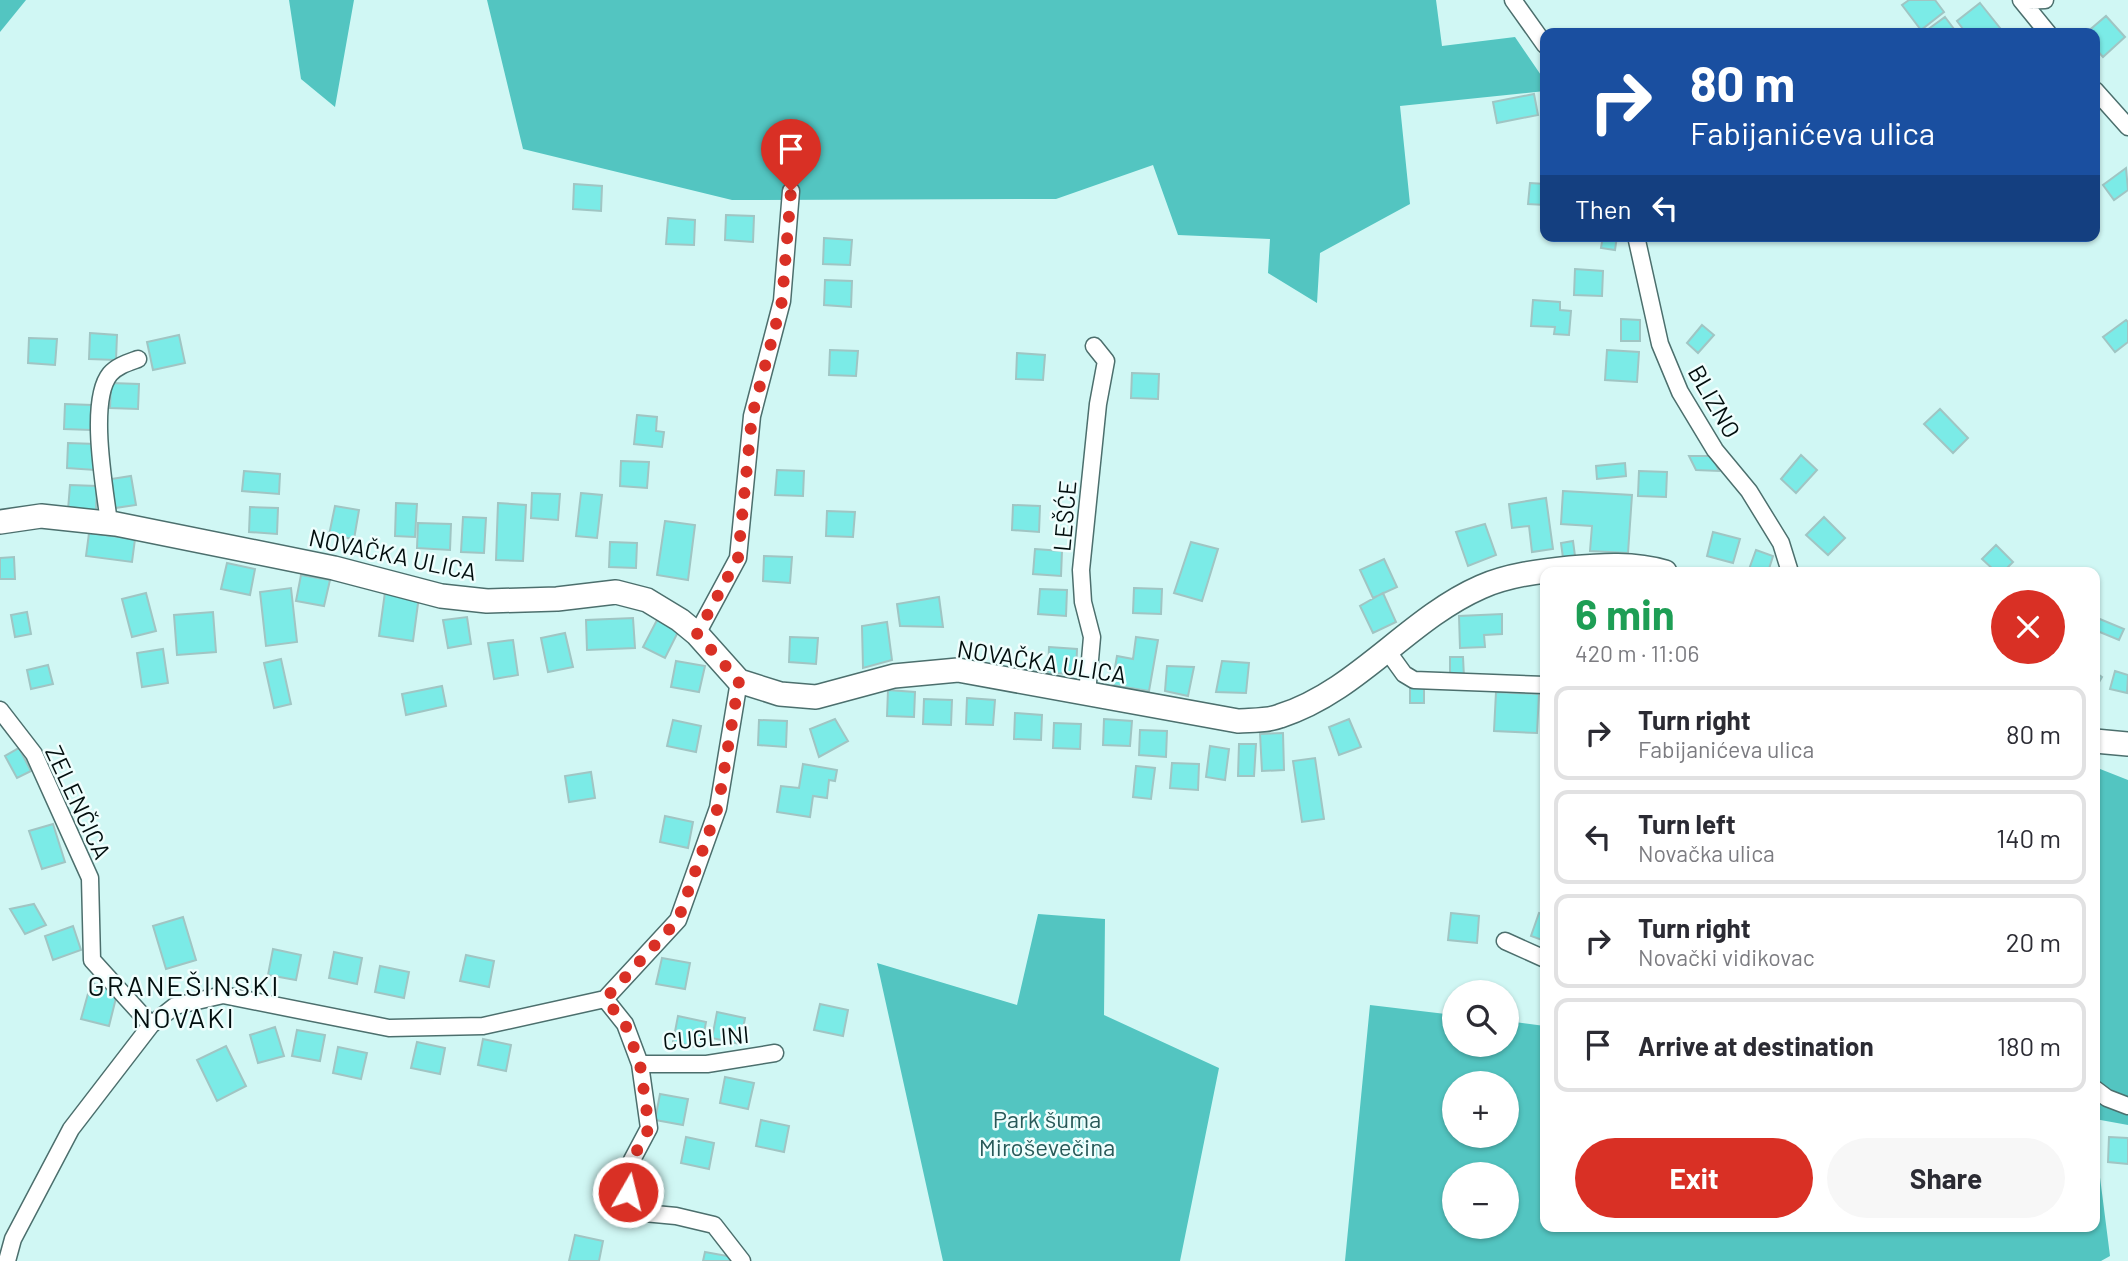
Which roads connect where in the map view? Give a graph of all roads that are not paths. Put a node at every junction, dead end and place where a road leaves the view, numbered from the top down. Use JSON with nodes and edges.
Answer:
{"nodes":[{"id":1,"x":1513,"y":0,"type":"edge"},
{"id":2,"x":2045,"y":0,"type":"edge"},
{"id":3,"x":2021,"y":1,"type":"edge"},
{"id":4,"x":2044,"y":28,"type":"edge"},
{"id":5,"x":1540,"y":38,"type":"edge"},
{"id":6,"x":2100,"y":96,"type":"edge"},
{"id":7,"x":2128,"y":127,"type":"edge"},
{"id":8,"x":791,"y":191,"type":"dead end"},
{"id":9,"x":1637,"y":242,"type":"edge"},
{"id":10,"x":1094,"y":346,"type":"dead end"},
{"id":11,"x":138,"y":359,"type":"dead end"},
{"id":12,"x":0,"y":522,"type":"edge"},
{"id":13,"x":109,"y":523,"type":"junction"},
{"id":14,"x":1586,"y":567,"type":"edge"},
{"id":15,"x":1636,"y":567,"type":"edge"},
{"id":16,"x":1788,"y":567,"type":"edge"},
{"id":17,"x":1540,"y":574,"type":"edge"},
{"id":18,"x":697,"y":634,"type":"junction"},
{"id":19,"x":1386,"y":649,"type":"junction"},
{"id":20,"x":739,"y":681,"type":"junction"},
{"id":21,"x":1540,"y":685,"type":"edge"},
{"id":22,"x":1087,"y":694,"type":"junction"},
{"id":23,"x":0,"y":710,"type":"edge"},
{"id":24,"x":2100,"y":741,"type":"edge"},
{"id":25,"x":2128,"y":744,"type":"edge"},
{"id":26,"x":1505,"y":941,"type":"dead end"},
{"id":27,"x":1540,"y":956,"type":"edge"},
{"id":28,"x":605,"y":999,"type":"junction"},
{"id":29,"x":151,"y":1025,"type":"junction"},
{"id":30,"x":775,"y":1053,"type":"dead end"},
{"id":31,"x":640,"y":1064,"type":"junction"},
{"id":32,"x":2100,"y":1093,"type":"edge"},
{"id":33,"x":2128,"y":1106,"type":"edge"},
{"id":34,"x":7,"y":1261,"type":"edge"},
{"id":35,"x":742,"y":1261,"type":"edge"}],
"edges":[{"from":1,"to":5,"type":"street"},
{"from":2,"to":3,"type":"street"},
{"from":3,"to":4,"type":"street"},
{"from":6,"to":7,"type":"street"},
{"from":8,"to":18,"type":"street"},
{"from":9,"to":16,"type":"street","name":"BLIZNO"},
{"from":10,"to":22,"type":"street","name":"LEŠĆE"},
{"from":11,"to":13,"type":"street"},
{"from":12,"to":13,"type":"street","name":"NOVAČKA ULICA"},
{"from":13,"to":18,"type":"street","name":"NOVAČKA ULICA"},
{"from":14,"to":15,"type":"street","name":"NOVAČKA ULICA"},
{"from":17,"to":19,"type":"street","name":"NOVAČKA ULICA"},
{"from":18,"to":20,"type":"street","name":"NOVAČKA ULICA"},
{"from":19,"to":21,"type":"street"},
{"from":19,"to":22,"type":"street","name":"NOVAČKA ULICA"},
{"from":20,"to":22,"type":"street","name":"NOVAČKA ULICA"},
{"from":20,"to":28,"type":"street"},
{"from":23,"to":29,"type":"street","name":"ZELENČICA"},
{"from":24,"to":25,"type":"street"},
{"from":26,"to":27,"type":"street"},
{"from":28,"to":29,"type":"street"},
{"from":28,"to":31,"type":"street","name":"CUGLINI"},
{"from":29,"to":34,"type":"street"},
{"from":30,"to":31,"type":"street","name":"CUGLINI"},
{"from":31,"to":35,"type":"street","name":"CUGLINI"},
{"from":32,"to":33,"type":"street"}]}
